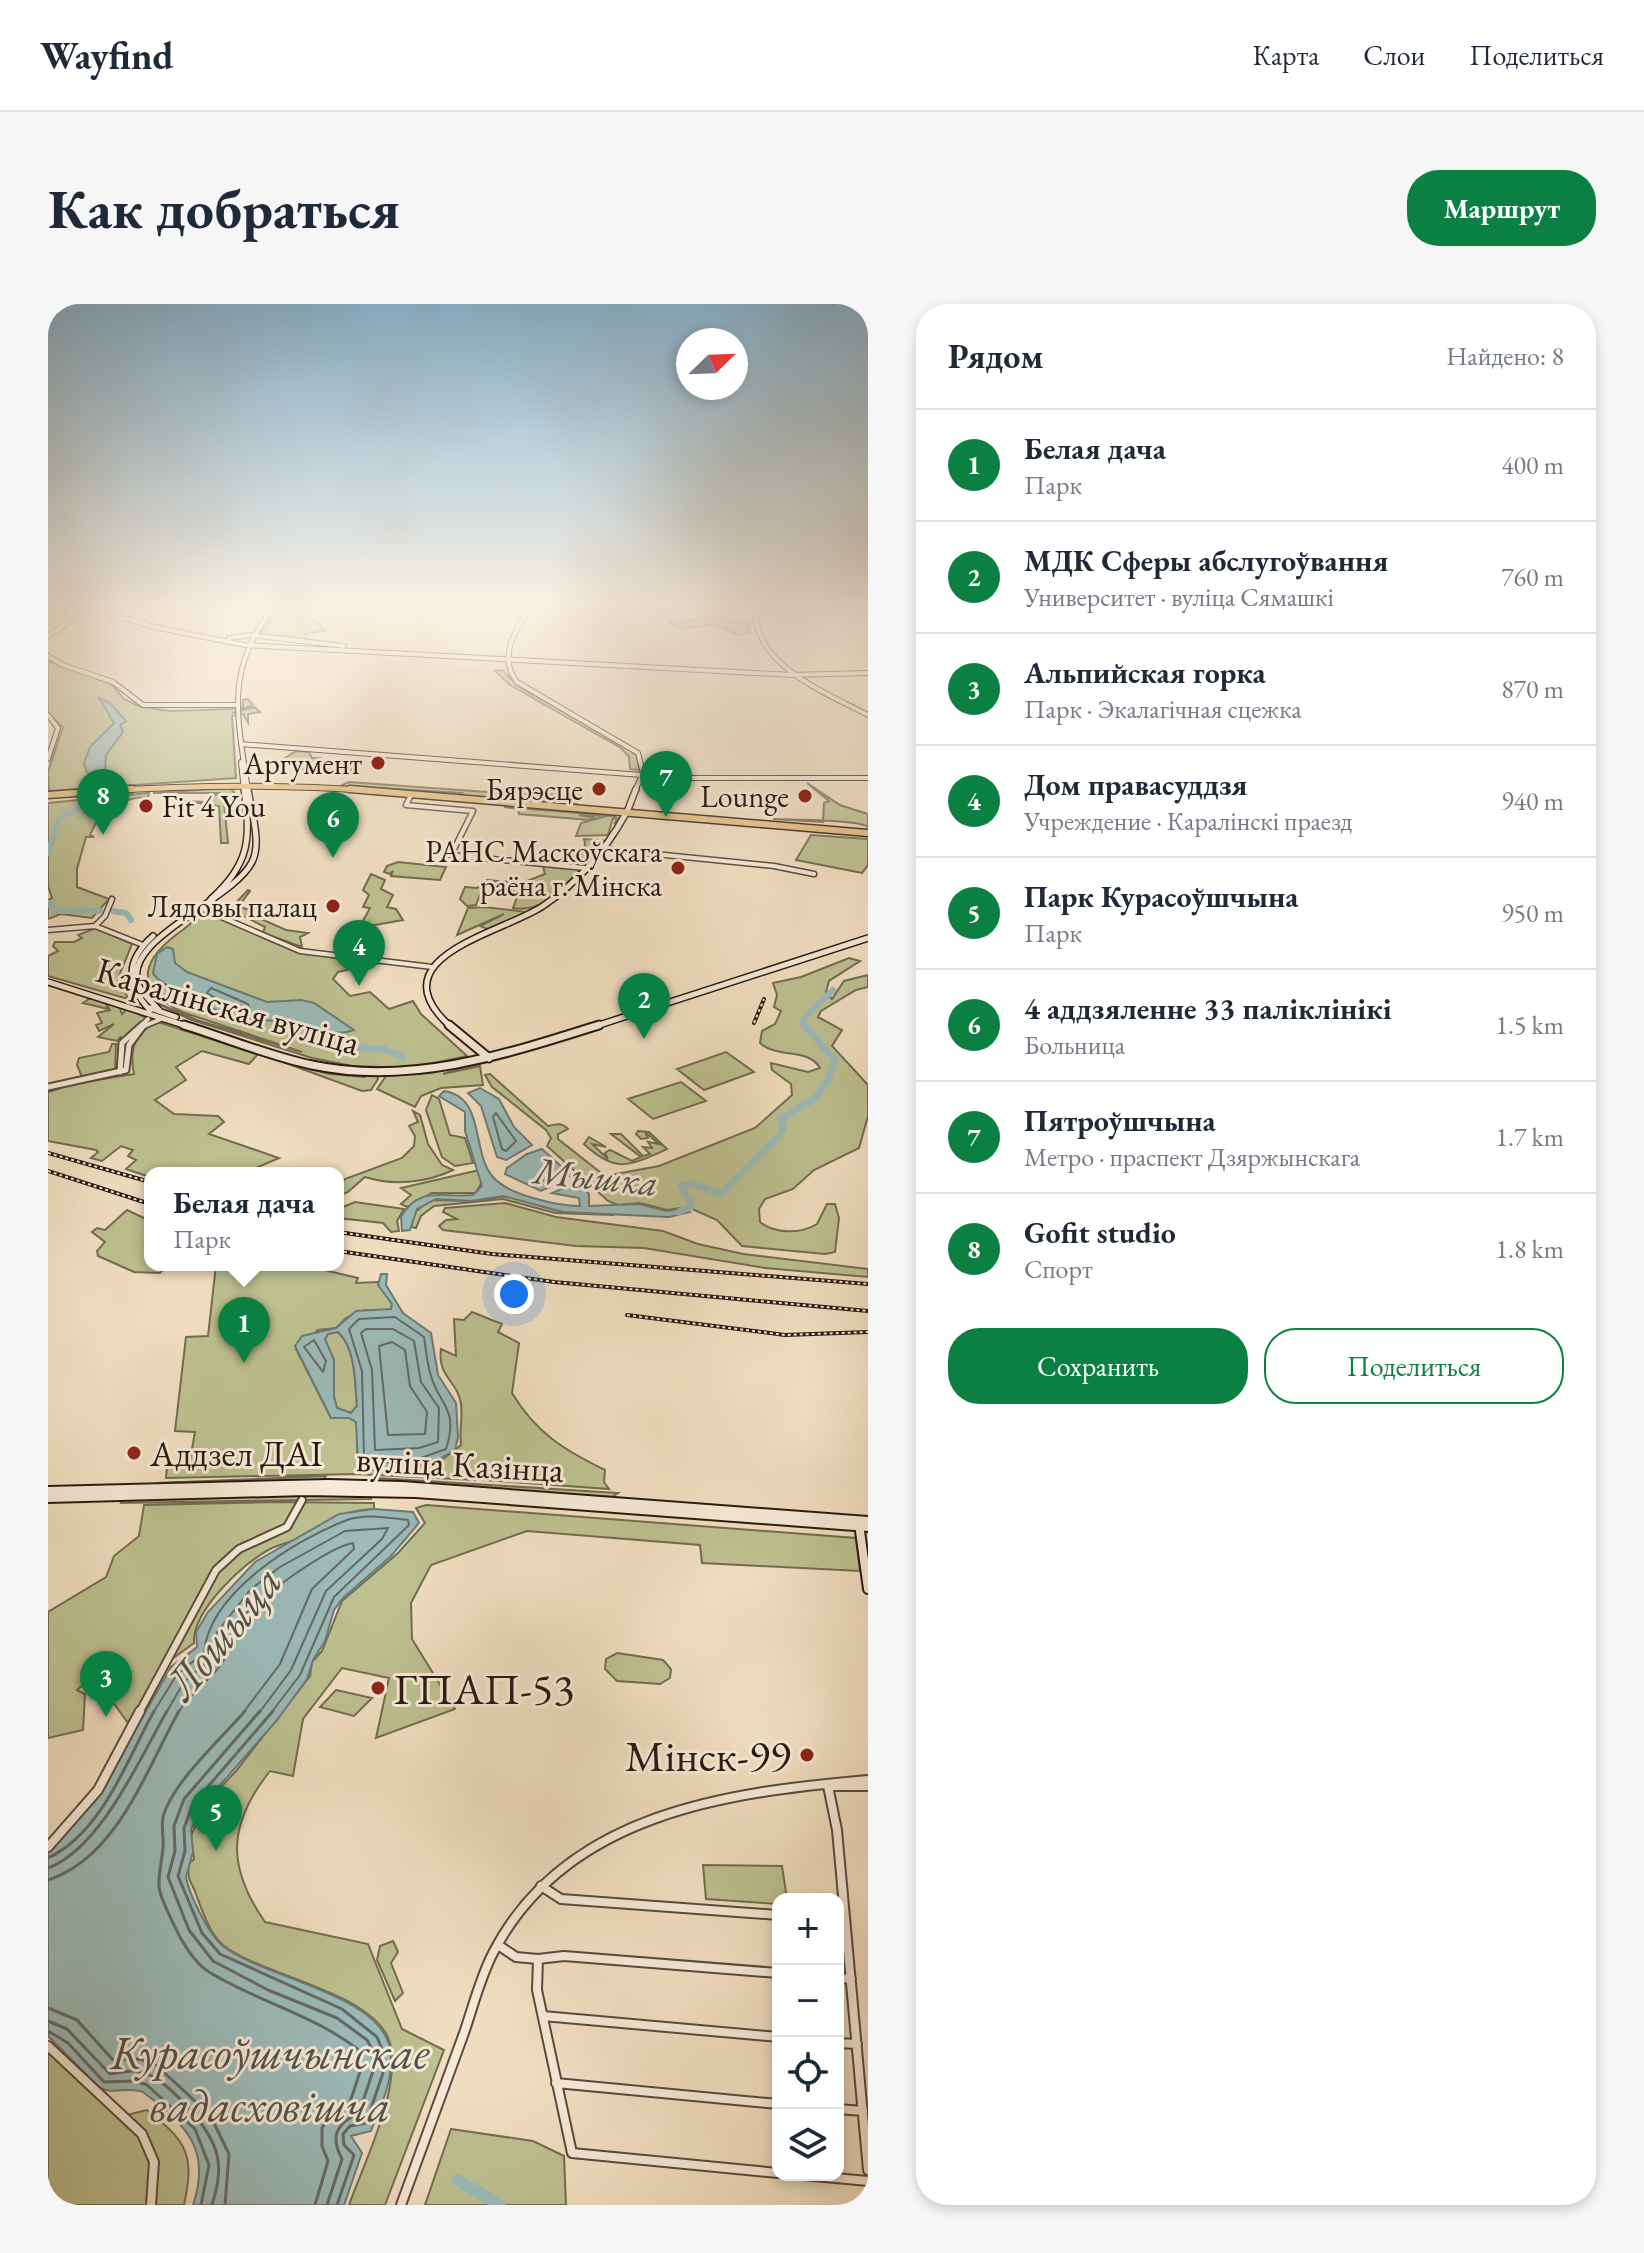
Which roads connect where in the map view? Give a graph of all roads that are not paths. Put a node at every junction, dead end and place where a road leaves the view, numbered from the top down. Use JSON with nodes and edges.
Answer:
{"nodes":[{"id":1,"x":127,"y":695,"type":"edge"},
{"id":2,"x":237,"y":695,"type":"edge"},
{"id":3,"x":539,"y":695,"type":"edge"},
{"id":4,"x":838,"y":695,"type":"edge"},
{"id":5,"x":840,"y":695,"type":"edge"},
{"id":6,"x":237,"y":706,"type":"junction"},
{"id":7,"x":868,"y":712,"type":"edge"},
{"id":8,"x":48,"y":715,"type":"edge"},
{"id":9,"x":241,"y":744,"type":"junction"},
{"id":10,"x":48,"y":759,"type":"edge"},
{"id":11,"x":643,"y":776,"type":"junction"},
{"id":12,"x":868,"y":777,"type":"edge"},
{"id":13,"x":245,"y":785,"type":"junction"},
{"id":14,"x":411,"y":796,"type":"junction"},
{"id":15,"x":48,"y":797,"type":"edge"},
{"id":16,"x":626,"y":814,"type":"junction"},
{"id":17,"x":868,"y":835,"type":"edge"},
{"id":18,"x":605,"y":849,"type":"junction"},
{"id":19,"x":600,"y":865,"type":"dead end"},
{"id":20,"x":587,"y":866,"type":"junction"},
{"id":21,"x":812,"y":874,"type":"dead end"},
{"id":22,"x":112,"y":899,"type":"dead end"},
{"id":23,"x":200,"y":908,"type":"junction"},
{"id":24,"x":95,"y":926,"type":"junction"},
{"id":25,"x":48,"y":930,"type":"edge"},
{"id":26,"x":866,"y":940,"type":"edge"},
{"id":27,"x":146,"y":945,"type":"junction"},
{"id":28,"x":432,"y":967,"type":"junction"},
{"id":29,"x":48,"y":980,"type":"edge"},
{"id":30,"x":142,"y":1005,"type":"junction"},
{"id":31,"x":157,"y":1013,"type":"junction"},
{"id":32,"x":172,"y":1020,"type":"junction"},
{"id":33,"x":259,"y":1046,"type":"junction"},
{"id":34,"x":488,"y":1056,"type":"junction"},
{"id":35,"x":119,"y":1073,"type":"junction"},
{"id":36,"x":48,"y":1087,"type":"edge"},
{"id":37,"x":48,"y":1491,"type":"edge"},
{"id":38,"x":120,"y":1493,"type":"junction"},
{"id":39,"x":48,"y":1498,"type":"edge"},
{"id":40,"x":302,"y":1500,"type":"dead end"},
{"id":41,"x":864,"y":1523,"type":"edge"},
{"id":42,"x":868,"y":1589,"type":"edge"},
{"id":43,"x":868,"y":1783,"type":"edge"},
{"id":44,"x":828,"y":1786,"type":"junction"},
{"id":45,"x":48,"y":1847,"type":"edge"},
{"id":46,"x":541,"y":1886,"type":"junction"},
{"id":47,"x":840,"y":1893,"type":"edge"},
{"id":48,"x":772,"y":1915,"type":"edge"},
{"id":49,"x":844,"y":1933,"type":"edge"},
{"id":50,"x":498,"y":1945,"type":"junction"},
{"id":51,"x":538,"y":1959,"type":"junction"},
{"id":52,"x":772,"y":1973,"type":"edge"},
{"id":53,"x":844,"y":1978,"type":"edge"},
{"id":54,"x":851,"y":1979,"type":"junction"},
{"id":55,"x":543,"y":2016,"type":"junction"},
{"id":56,"x":772,"y":2036,"type":"edge"},
{"id":57,"x":844,"y":2043,"type":"edge"},
{"id":58,"x":857,"y":2044,"type":"junction"},
{"id":59,"x":48,"y":2046,"type":"edge"},
{"id":60,"x":556,"y":2083,"type":"junction"},
{"id":61,"x":772,"y":2103,"type":"edge"},
{"id":62,"x":844,"y":2109,"type":"edge"},
{"id":63,"x":863,"y":2111,"type":"junction"},
{"id":64,"x":868,"y":2170,"type":"edge"},
{"id":65,"x":772,"y":2172,"type":"edge"},
{"id":66,"x":844,"y":2179,"type":"edge"},
{"id":67,"x":868,"y":2181,"type":"edge"},
{"id":68,"x":151,"y":2205,"type":"edge"},
{"id":69,"x":401,"y":2205,"type":"edge"}],
"edges":[{"from":1,"to":6,"type":"main road"},
{"from":2,"to":6,"type":"main road"},
{"from":3,"to":11,"type":"main road"},
{"from":4,"to":7,"type":"main road"},
{"from":5,"to":7,"type":"main road"},
{"from":6,"to":9,"type":"main road"},
{"from":8,"to":10,"type":"main road"},
{"from":9,"to":11,"type":"main road"},
{"from":9,"to":13,"type":"main road"},
{"from":11,"to":12,"type":"main road"},
{"from":11,"to":16,"type":"main road"},
{"from":13,"to":14,"type":"main road"},
{"from":13,"to":15,"type":"main road"},
{"from":13,"to":23,"type":"main road"},
{"from":14,"to":16,"type":"main road"},
{"from":14,"to":20,"type":"street"},
{"from":16,"to":17,"type":"main road"},
{"from":16,"to":18,"type":"main road"},
{"from":18,"to":20,"type":"main road"},
{"from":18,"to":21,"type":"street"},
{"from":19,"to":20,"type":"street"},
{"from":20,"to":28,"type":"main road"},
{"from":22,"to":24,"type":"street"},
{"from":23,"to":27,"type":"main road"},
{"from":23,"to":28,"type":"street"},
{"from":24,"to":25,"type":"street"},
{"from":24,"to":27,"type":"street"},
{"from":26,"to":34,"type":"main road"},
{"from":26,"to":34,"type":"main road"},
{"from":27,"to":30,"type":"main road"},
{"from":27,"to":31,"type":"main road"},
{"from":28,"to":34,"type":"main road"},
{"from":29,"to":30,"type":"main road","name":"Каралінская вуліца"},
{"from":29,"to":31,"type":"main road","name":"Каралінская вуліца"},
{"from":30,"to":31,"type":"main road"},
{"from":31,"to":32,"type":"main road","name":"Каралінская вуліца"},
{"from":31,"to":33,"type":"main road","name":"Каралінская вуліца"},
{"from":31,"to":35,"type":"street"},
{"from":32,"to":33,"type":"main road","name":"Каралінская вуліца"},
{"from":32,"to":35,"type":"street"},
{"from":33,"to":34,"type":"main road","name":"Каралінская вуліца"},
{"from":35,"to":36,"type":"street"},
{"from":37,"to":38,"type":"main road","name":"вуліца Казінца"},
{"from":38,"to":39,"type":"main road","name":"вуліца Казінца"},
{"from":38,"to":41,"type":"main road","name":"вуліца Казінца"},
{"from":40,"to":45,"type":"street"},
{"from":41,"to":42,"type":"main road"},
{"from":43,"to":44,"type":"street"},
{"from":44,"to":46,"type":"street"},
{"from":44,"to":47,"type":"street"},
{"from":46,"to":48,"type":"street"},
{"from":46,"to":50,"type":"street"},
{"from":49,"to":54,"type":"street"},
{"from":50,"to":51,"type":"street"},
{"from":50,"to":69,"type":"street"},
{"from":51,"to":52,"type":"street"},
{"from":51,"to":55,"type":"street"},
{"from":53,"to":54,"type":"street"},
{"from":54,"to":58,"type":"street"},
{"from":55,"to":56,"type":"street"},
{"from":55,"to":60,"type":"street"},
{"from":57,"to":58,"type":"street"},
{"from":58,"to":63,"type":"street"},
{"from":59,"to":68,"type":"street"},
{"from":60,"to":61,"type":"street"},
{"from":60,"to":65,"type":"street"},
{"from":62,"to":63,"type":"street"},
{"from":63,"to":64,"type":"street"},
{"from":66,"to":67,"type":"street"}]}
